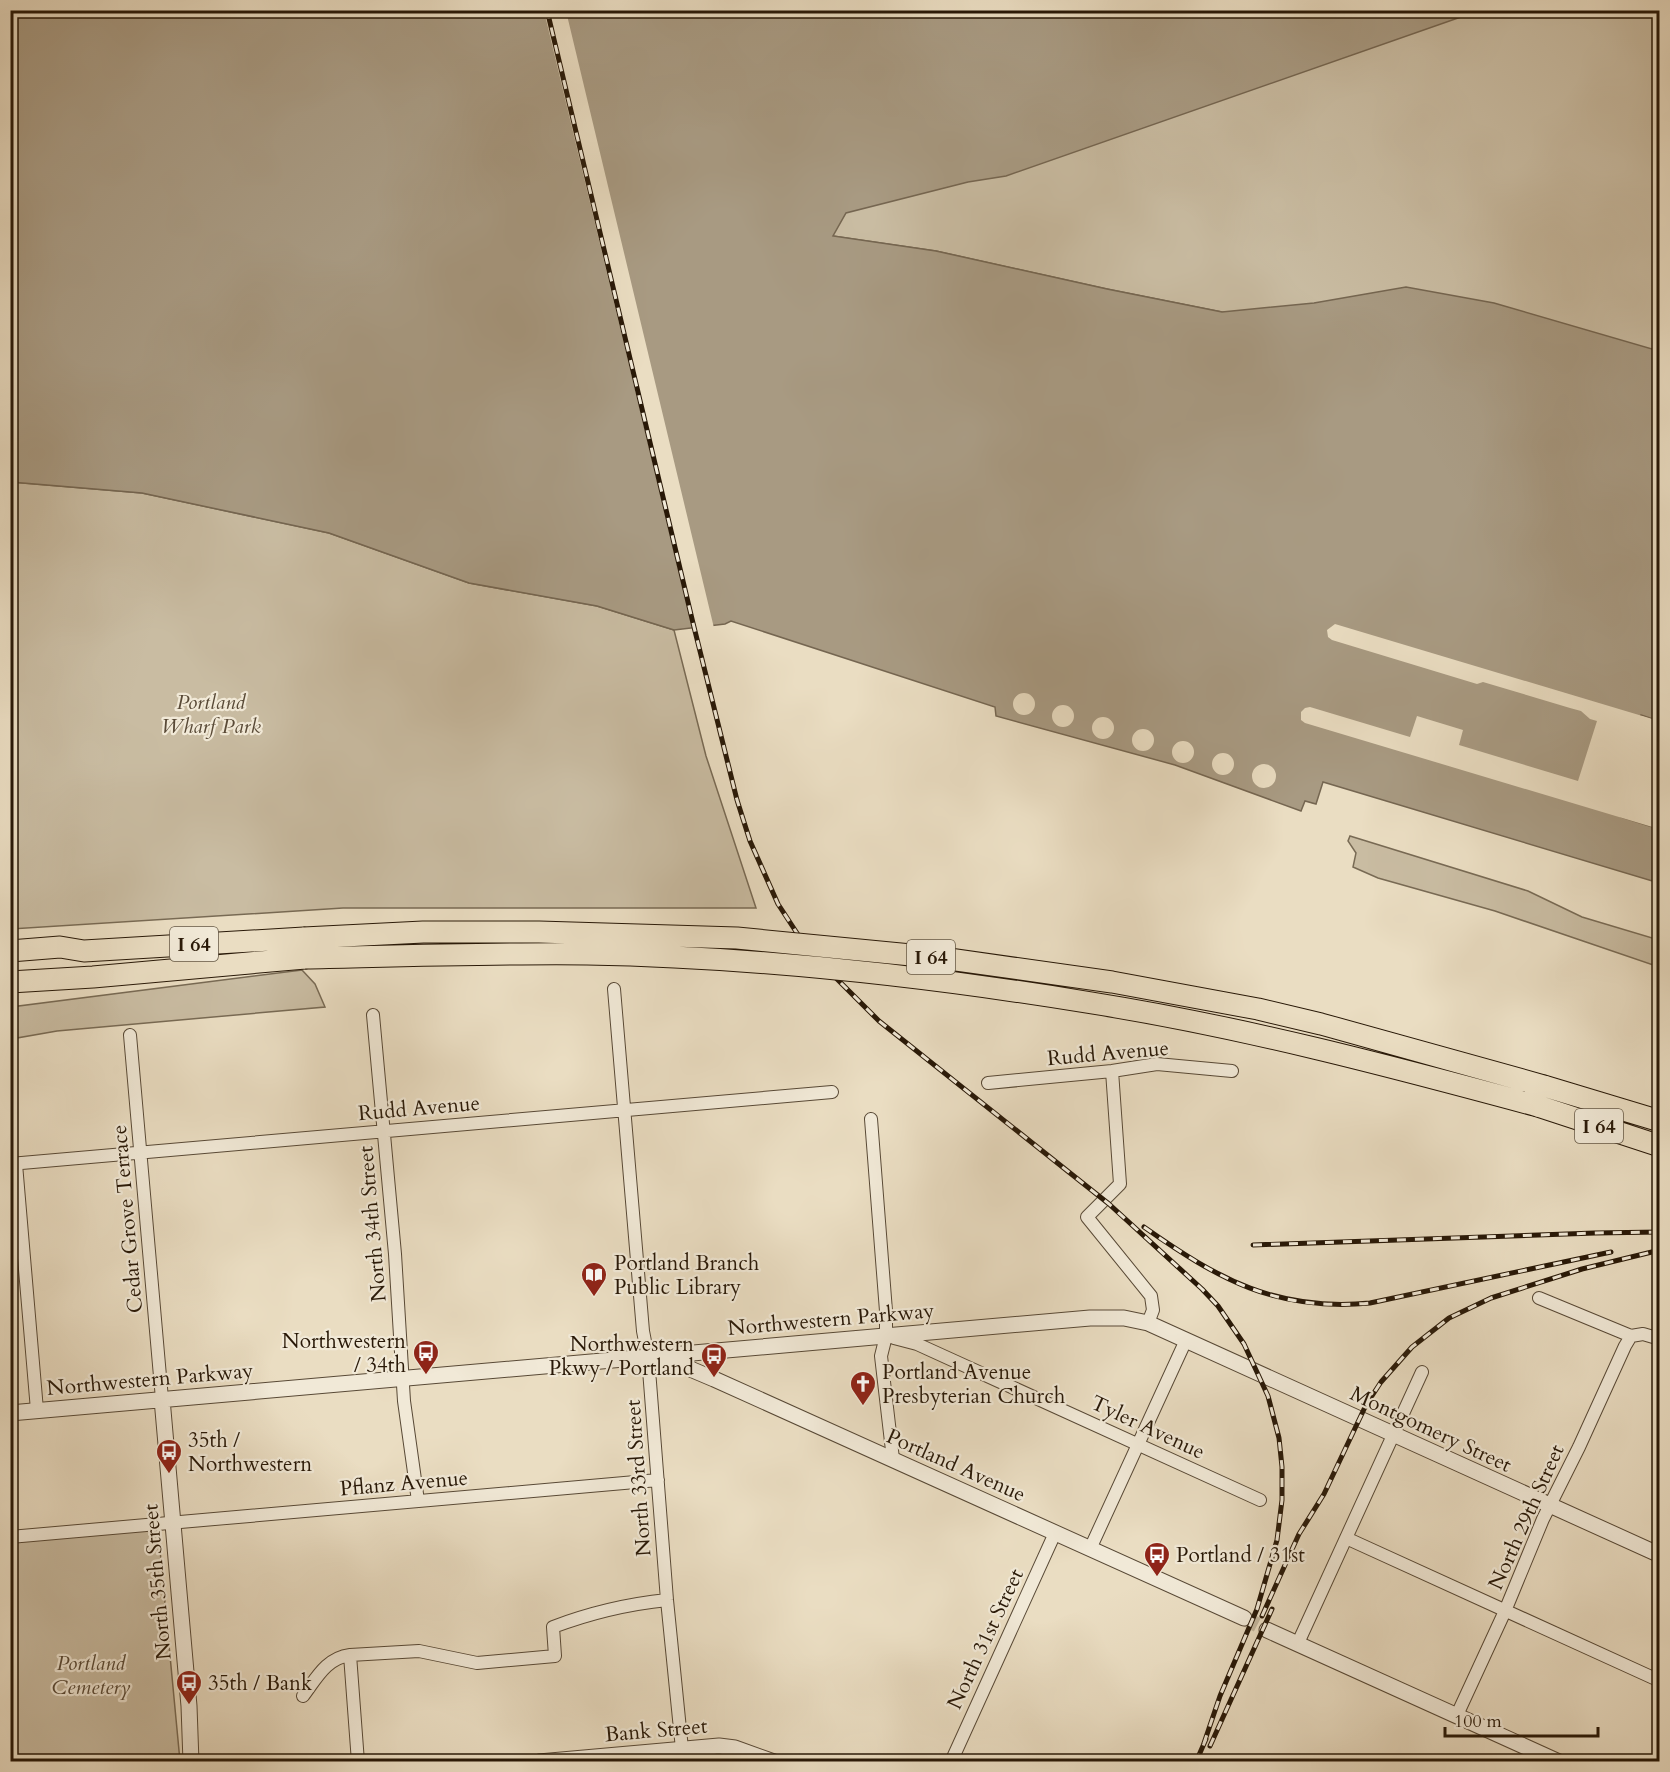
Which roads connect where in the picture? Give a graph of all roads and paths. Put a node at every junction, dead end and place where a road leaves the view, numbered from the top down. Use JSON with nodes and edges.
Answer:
{"nodes":[{"id":1,"x":170,"y":945,"type":"junction"},
{"id":2,"x":304,"y":948,"type":"junction"},
{"id":3,"x":10,"y":951,"type":"edge"},
{"id":4,"x":84,"y":951,"type":"junction"},
{"id":5,"x":10,"y":962,"type":"edge"},
{"id":6,"x":10,"y":976,"type":"edge"},
{"id":7,"x":93,"y":977,"type":"junction"},
{"id":8,"x":10,"y":982,"type":"edge"},
{"id":9,"x":614,"y":990,"type":"dead end"},
{"id":10,"x":10,"y":996,"type":"edge"},
{"id":11,"x":373,"y":1015,"type":"dead end"},
{"id":12,"x":130,"y":1035,"type":"dead end"},
{"id":13,"x":1112,"y":1071,"type":"junction"},
{"id":14,"x":1232,"y":1071,"type":"dead end"},
{"id":15,"x":988,"y":1083,"type":"dead end"},
{"id":16,"x":832,"y":1092,"type":"dead end"},
{"id":17,"x":624,"y":1110,"type":"junction"},
{"id":18,"x":871,"y":1119,"type":"dead end"},
{"id":19,"x":1659,"y":1120,"type":"edge"},
{"id":20,"x":384,"y":1131,"type":"junction"},
{"id":21,"x":1659,"y":1146,"type":"edge"},
{"id":22,"x":140,"y":1152,"type":"junction"},
{"id":23,"x":13,"y":1164,"type":"edge"},
{"id":24,"x":1539,"y":1298,"type":"dead end"},
{"id":25,"x":1148,"y":1323,"type":"junction"},
{"id":26,"x":886,"y":1336,"type":"junction"},
{"id":27,"x":1631,"y":1336,"type":"junction"},
{"id":28,"x":1659,"y":1339,"type":"edge"},
{"id":29,"x":1186,"y":1340,"type":"junction"},
{"id":30,"x":648,"y":1357,"type":"junction"},
{"id":31,"x":1422,"y":1372,"type":"dead end"},
{"id":32,"x":403,"y":1378,"type":"junction"},
{"id":33,"x":162,"y":1399,"type":"junction"},
{"id":34,"x":37,"y":1410,"type":"junction"},
{"id":35,"x":10,"y":1413,"type":"edge"},
{"id":36,"x":1394,"y":1434,"type":"junction"},
{"id":37,"x":1137,"y":1443,"type":"junction"},
{"id":38,"x":893,"y":1459,"type":"junction"},
{"id":39,"x":658,"y":1480,"type":"junction"},
{"id":40,"x":1260,"y":1500,"type":"dead end"},
{"id":41,"x":418,"y":1501,"type":"junction"},
{"id":42,"x":1549,"y":1505,"type":"junction"},
{"id":43,"x":173,"y":1522,"type":"junction"},
{"id":44,"x":1055,"y":1533,"type":"junction"},
{"id":45,"x":10,"y":1537,"type":"edge"},
{"id":46,"x":1346,"y":1538,"type":"junction"},
{"id":47,"x":1090,"y":1549,"type":"junction"},
{"id":48,"x":1659,"y":1555,"type":"edge"},
{"id":49,"x":667,"y":1600,"type":"junction"},
{"id":50,"x":1505,"y":1611,"type":"junction"},
{"id":51,"x":1244,"y":1618,"type":"tunnel mouth"},
{"id":52,"x":1267,"y":1629,"type":"tunnel mouth"},
{"id":53,"x":1298,"y":1643,"type":"junction"},
{"id":54,"x":350,"y":1655,"type":"junction"},
{"id":55,"x":1659,"y":1681,"type":"edge"},
{"id":56,"x":303,"y":1696,"type":"dead end"},
{"id":57,"x":1457,"y":1715,"type":"junction"},
{"id":58,"x":682,"y":1749,"type":"junction"},
{"id":59,"x":642,"y":1757,"type":"edge"},
{"id":60,"x":1550,"y":1760,"type":"edge"},
{"id":61,"x":191,"y":1761,"type":"edge"},
{"id":62,"x":358,"y":1761,"type":"edge"},
{"id":63,"x":539,"y":1761,"type":"edge"},
{"id":64,"x":774,"y":1761,"type":"edge"},
{"id":65,"x":951,"y":1761,"type":"edge"}],
"edges":[{"from":1,"to":2,"type":"highway","number":"I 64"},
{"from":1,"to":4,"type":"highway","number":"I 64"},
{"from":1,"to":6,"type":"highway"},
{"from":2,"to":7,"type":"highway","number":"I 64"},
{"from":2,"to":19,"type":"highway","number":"I 64","bridge":true},
{"from":2,"to":21,"type":"highway","number":"I 64","bridge":true},
{"from":3,"to":4,"type":"highway","number":"I 64"},
{"from":4,"to":5,"type":"highway"},
{"from":7,"to":8,"type":"highway","number":"I 64"},
{"from":7,"to":10,"type":"highway"},
{"from":9,"to":17,"type":"street","name":"North 33rd Street"},
{"from":11,"to":20,"type":"street","name":"North 34th Street"},
{"from":12,"to":22,"type":"street","name":"Cedar Grove Terrace"},
{"from":13,"to":14,"type":"street","name":"Rudd Avenue"},
{"from":13,"to":15,"type":"street","name":"Rudd Avenue"},
{"from":13,"to":25,"type":"street"},
{"from":16,"to":17,"type":"street","name":"Rudd Avenue"},
{"from":17,"to":20,"type":"street","name":"Rudd Avenue"},
{"from":17,"to":30,"type":"street","name":"North 33rd Street"},
{"from":18,"to":26,"type":"street"},
{"from":20,"to":22,"type":"street","name":"Rudd Avenue"},
{"from":20,"to":32,"type":"street","name":"North 34th Street"},
{"from":22,"to":23,"type":"street","name":"Rudd Avenue"},
{"from":22,"to":33,"type":"street","name":"Cedar Grove Terrace"},
{"from":23,"to":34,"type":"street"},
{"from":24,"to":27,"type":"street"},
{"from":25,"to":26,"type":"street","name":"Northwestern Parkway"},
{"from":25,"to":29,"type":"street","name":"Northwestern Parkway"},
{"from":26,"to":30,"type":"street","name":"Northwestern Parkway"},
{"from":26,"to":37,"type":"street","name":"Tyler Avenue"},
{"from":26,"to":38,"type":"street"},
{"from":27,"to":28,"type":"street"},
{"from":27,"to":42,"type":"street","name":"North 29th Street"},
{"from":29,"to":36,"type":"street","name":"Montgomery Street"},
{"from":29,"to":37,"type":"street"},
{"from":30,"to":32,"type":"street","name":"Northwestern Parkway"},
{"from":30,"to":38,"type":"street","name":"Portland Avenue"},
{"from":30,"to":39,"type":"street","name":"North 33rd Street"},
{"from":31,"to":36,"type":"street"},
{"from":32,"to":33,"type":"street","name":"Northwestern Parkway"},
{"from":32,"to":41,"type":"street","name":"North 34th Street"},
{"from":33,"to":34,"type":"street","name":"Northwestern Parkway"},
{"from":33,"to":43,"type":"street","name":"North 35th Street"},
{"from":34,"to":35,"type":"street","name":"Northwestern Parkway"},
{"from":36,"to":42,"type":"street","name":"Montgomery Street"},
{"from":36,"to":46,"type":"street"},
{"from":37,"to":40,"type":"street","name":"Tyler Avenue"},
{"from":37,"to":47,"type":"street"},
{"from":38,"to":44,"type":"street","name":"Portland Avenue"},
{"from":39,"to":41,"type":"street","name":"Pflanz Avenue"},
{"from":39,"to":49,"type":"street","name":"North 33rd Street"},
{"from":41,"to":43,"type":"street","name":"Pflanz Avenue"},
{"from":42,"to":48,"type":"street","name":"Montgomery Street"},
{"from":42,"to":50,"type":"street","name":"North 29th Street"},
{"from":43,"to":45,"type":"street","name":"Pflanz Avenue"},
{"from":43,"to":61,"type":"street","name":"North 35th Street"},
{"from":44,"to":47,"type":"street","name":"Portland Avenue"},
{"from":44,"to":65,"type":"street","name":"North 31st Street"},
{"from":46,"to":50,"type":"street"},
{"from":46,"to":53,"type":"street"},
{"from":47,"to":51,"type":"street","name":"Portland Avenue"},
{"from":49,"to":54,"type":"street"},
{"from":49,"to":58,"type":"street","name":"North 33rd Street"},
{"from":50,"to":55,"type":"street"},
{"from":50,"to":57,"type":"street","name":"North 29th Street"},
{"from":52,"to":53,"type":"street"},
{"from":53,"to":57,"type":"street"},
{"from":54,"to":56,"type":"street"},
{"from":54,"to":62,"type":"street"},
{"from":57,"to":60,"type":"street"},
{"from":58,"to":59,"type":"street","name":"Bank Street"},
{"from":58,"to":64,"type":"street","name":"Bank Street"},
{"from":59,"to":63,"type":"street","name":"Bank Street"}]}
